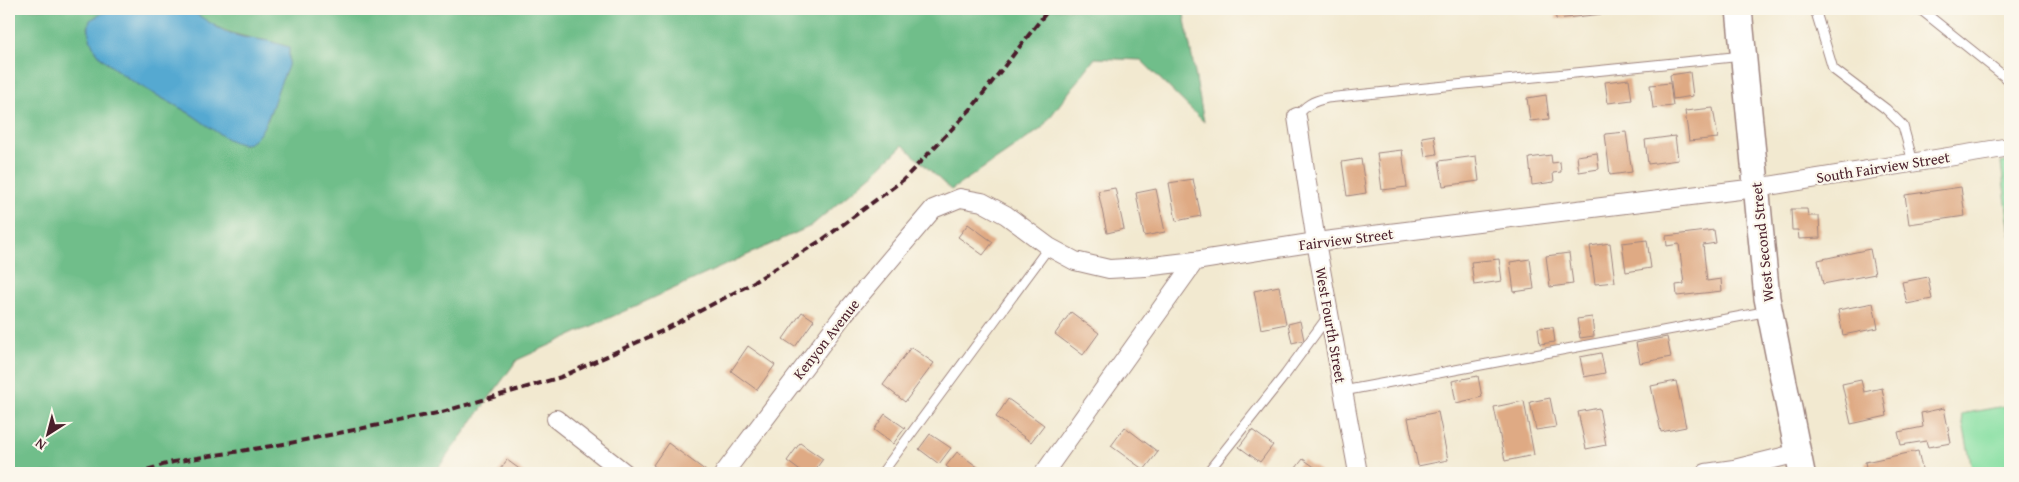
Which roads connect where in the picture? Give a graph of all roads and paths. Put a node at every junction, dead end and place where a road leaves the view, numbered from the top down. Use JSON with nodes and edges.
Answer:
{"nodes":[{"id":1,"x":1739,"y":9,"type":"edge"},
{"id":2,"x":1815,"y":9,"type":"edge"},
{"id":3,"x":1920,"y":9,"type":"edge"},
{"id":4,"x":1743,"y":56,"type":"junction"},
{"id":5,"x":2010,"y":81,"type":"edge"},
{"id":6,"x":1297,"y":117,"type":"joint"},
{"id":7,"x":2010,"y":146,"type":"edge"},
{"id":8,"x":1913,"y":162,"type":"junction"},
{"id":9,"x":1756,"y":188,"type":"junction"},
{"id":10,"x":933,"y":209,"type":"joint"},
{"id":11,"x":1316,"y":242,"type":"junction"},
{"id":12,"x":1049,"y":247,"type":"junction"},
{"id":13,"x":1195,"y":260,"type":"junction"},
{"id":14,"x":1769,"y":311,"type":"junction"},
{"id":15,"x":1329,"y":315,"type":"junction"},
{"id":16,"x":1343,"y":391,"type":"junction"},
{"id":17,"x":556,"y":419,"type":"dead end"},
{"id":18,"x":1800,"y":463,"type":"edge"},
{"id":19,"x":625,"y":473,"type":"edge"},
{"id":20,"x":724,"y":473,"type":"edge"},
{"id":21,"x":882,"y":473,"type":"edge"},
{"id":22,"x":1044,"y":473,"type":"edge"},
{"id":23,"x":1207,"y":473,"type":"edge"},
{"id":24,"x":1358,"y":473,"type":"edge"},
{"id":25,"x":1706,"y":473,"type":"edge"}],
"edges":[{"from":1,"to":4,"type":"main road","name":"West Second Street"},
{"from":2,"to":8,"type":"lane"},
{"from":3,"to":5,"type":"lane"},
{"from":4,"to":6,"type":"lane"},
{"from":4,"to":9,"type":"main road","name":"West Second Street"},
{"from":6,"to":11,"type":"street","name":"West Fourth Street"},
{"from":7,"to":8,"type":"street","name":"South Fairview Street"},
{"from":8,"to":9,"type":"street","name":"South Fairview Street"},
{"from":9,"to":11,"type":"street","name":"Fairview Street"},
{"from":9,"to":14,"type":"main road","name":"West Second Street"},
{"from":10,"to":12,"type":"street","name":"Fairview Street"},
{"from":10,"to":20,"type":"street","name":"Kenyon Avenue"},
{"from":11,"to":13,"type":"street","name":"Fairview Street"},
{"from":11,"to":15,"type":"street","name":"West Fourth Street"},
{"from":12,"to":13,"type":"street","name":"Fairview Street"},
{"from":12,"to":21,"type":"lane"},
{"from":13,"to":22,"type":"street"},
{"from":14,"to":16,"type":"lane"},
{"from":14,"to":18,"type":"main road","name":"West Second Street"},
{"from":15,"to":16,"type":"street","name":"West Fourth Street"},
{"from":15,"to":23,"type":"lane"},
{"from":16,"to":24,"type":"street","name":"West Fourth Street"},
{"from":17,"to":19,"type":"street"},
{"from":18,"to":25,"type":"street"}]}
